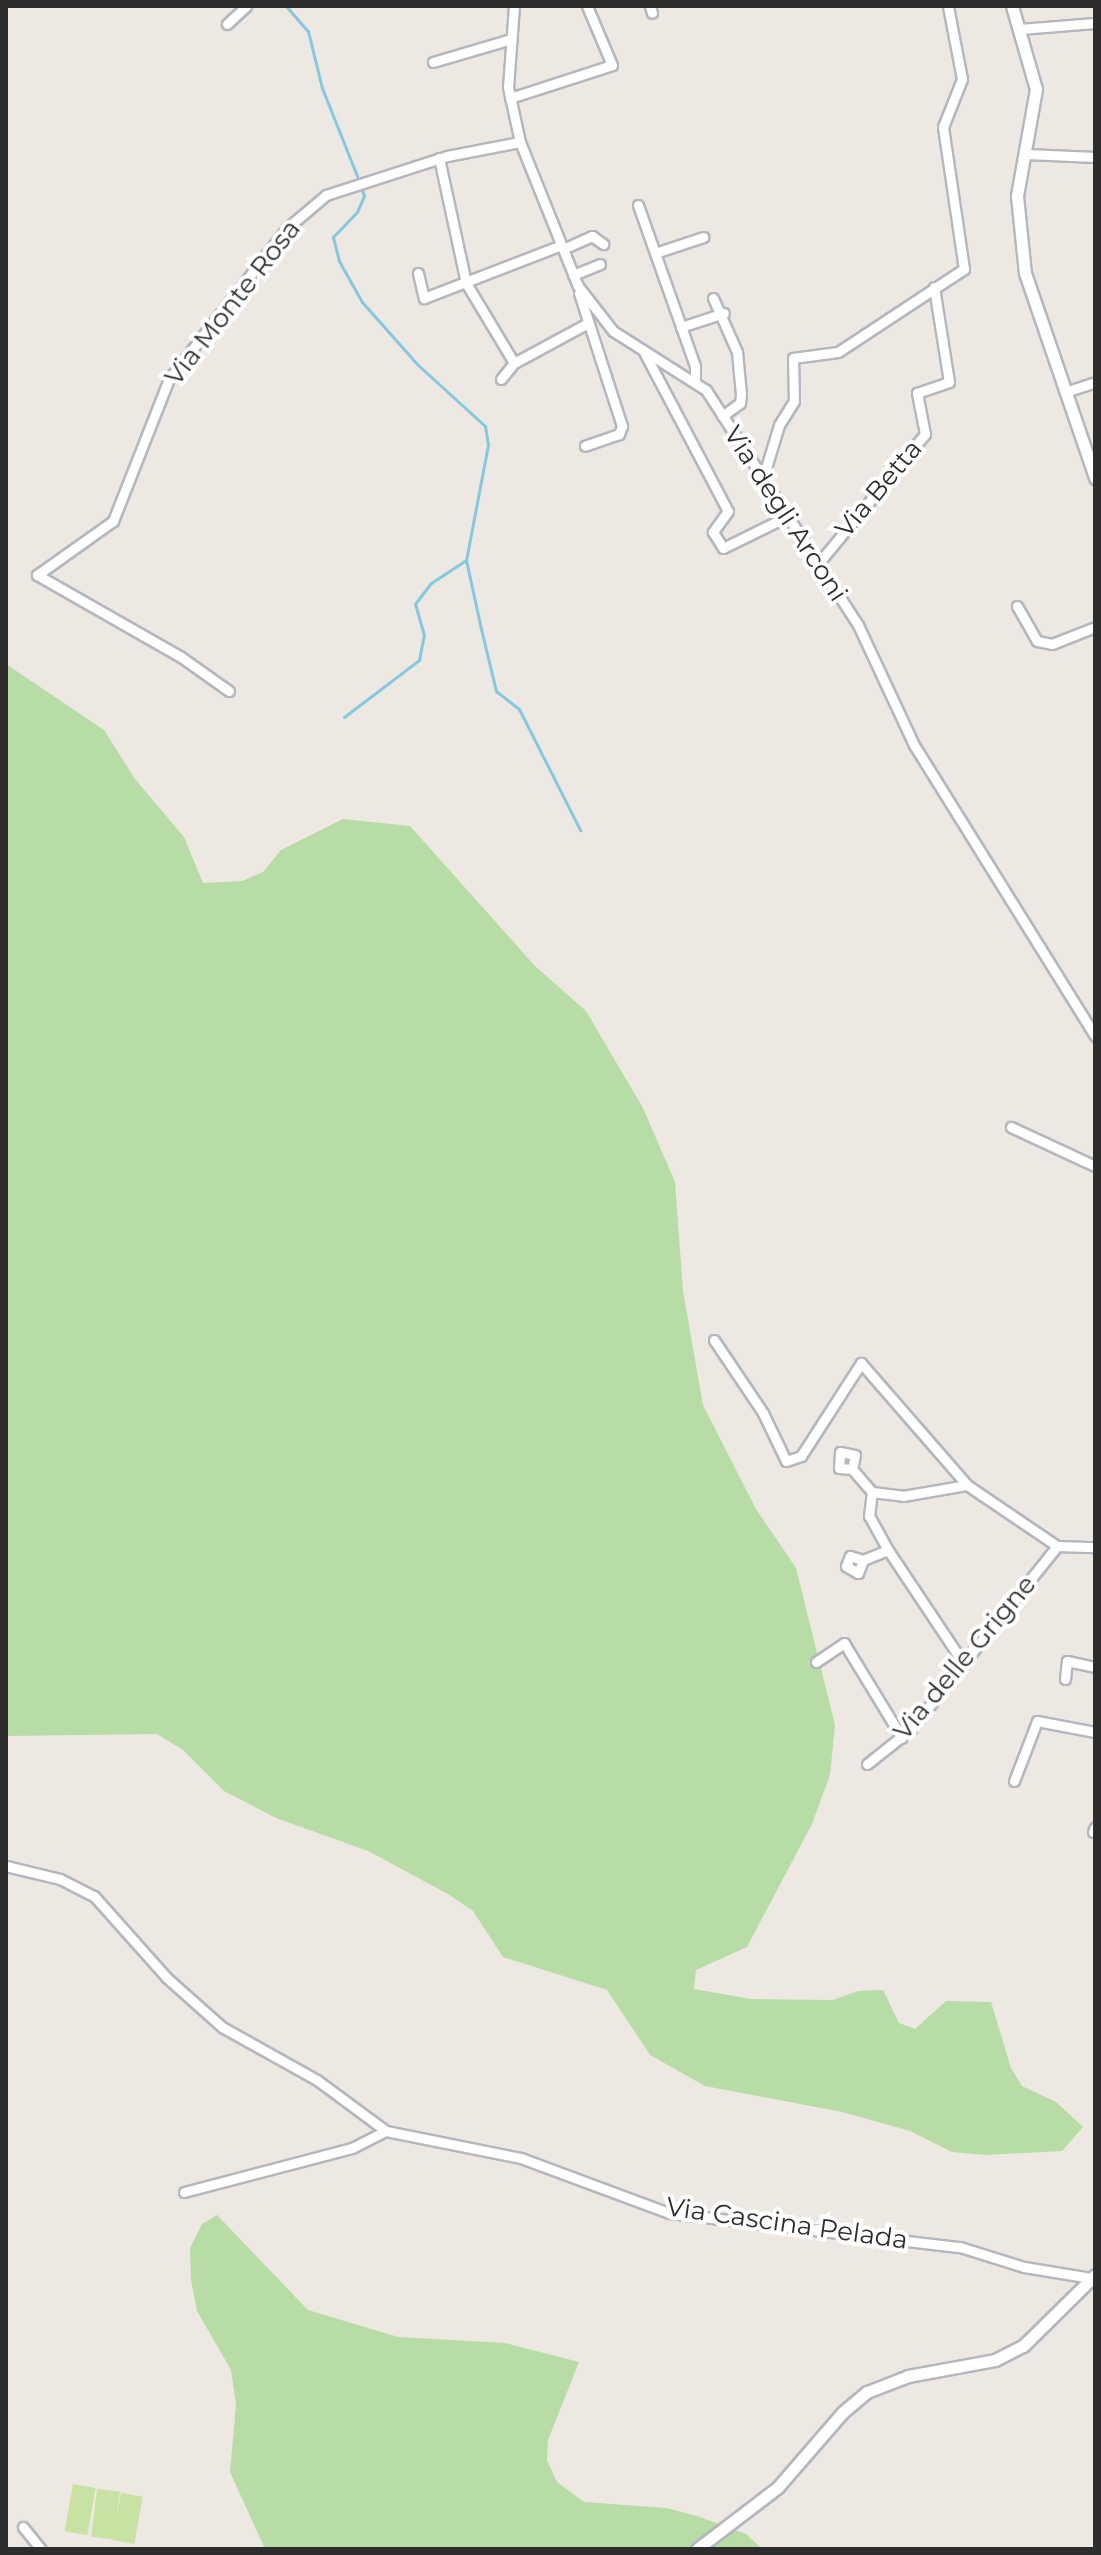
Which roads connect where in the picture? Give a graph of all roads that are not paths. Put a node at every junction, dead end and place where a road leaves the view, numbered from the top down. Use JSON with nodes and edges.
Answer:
{"nodes":[{"id":1,"x":246,"y":6,"type":"edge"},
{"id":2,"x":514,"y":6,"type":"edge"},
{"id":3,"x":587,"y":6,"type":"edge"},
{"id":4,"x":948,"y":6,"type":"edge"},
{"id":5,"x":1012,"y":6,"type":"edge"},
{"id":6,"x":1095,"y":23,"type":"edge"},
{"id":7,"x":227,"y":24,"type":"dead end"},
{"id":8,"x":1020,"y":29,"type":"junction"},
{"id":9,"x":511,"y":39,"type":"junction"},
{"id":10,"x":433,"y":62,"type":"dead end"},
{"id":11,"x":510,"y":98,"type":"junction"},
{"id":12,"x":520,"y":142,"type":"junction"},
{"id":13,"x":1026,"y":154,"type":"junction"},
{"id":14,"x":1095,"y":157,"type":"edge"},
{"id":15,"x":439,"y":158,"type":"junction"},
{"id":16,"x":638,"y":205,"type":"dead end"},
{"id":17,"x":703,"y":237,"type":"dead end"},
{"id":18,"x":603,"y":244,"type":"dead end"},
{"id":19,"x":562,"y":247,"type":"junction"},
{"id":20,"x":655,"y":253,"type":"junction"},
{"id":21,"x":600,"y":264,"type":"dead end"},
{"id":22,"x":418,"y":273,"type":"dead end"},
{"id":23,"x":573,"y":275,"type":"junction"},
{"id":24,"x":466,"y":283,"type":"junction"},
{"id":25,"x":578,"y":286,"type":"junction"},
{"id":26,"x":934,"y":287,"type":"junction"},
{"id":27,"x":713,"y":298,"type":"dead end"},
{"id":28,"x":724,"y":313,"type":"junction"},
{"id":29,"x":586,"y":324,"type":"junction"},
{"id":30,"x":681,"y":327,"type":"junction"},
{"id":31,"x":644,"y":352,"type":"junction"},
{"id":32,"x":514,"y":363,"type":"junction"},
{"id":33,"x":501,"y":379,"type":"dead end"},
{"id":34,"x":695,"y":379,"type":"junction"},
{"id":35,"x":1095,"y":382,"type":"edge"},
{"id":36,"x":1065,"y":392,"type":"junction"},
{"id":37,"x":722,"y":416,"type":"junction"},
{"id":38,"x":585,"y":446,"type":"dead end"},
{"id":39,"x":763,"y":478,"type":"junction"},
{"id":40,"x":1095,"y":478,"type":"edge"},
{"id":41,"x":786,"y":517,"type":"junction"},
{"id":42,"x":817,"y":565,"type":"junction"},
{"id":43,"x":1017,"y":606,"type":"dead end"},
{"id":44,"x":1095,"y":627,"type":"edge"},
{"id":45,"x":229,"y":691,"type":"dead end"},
{"id":46,"x":1095,"y":1036,"type":"edge"},
{"id":47,"x":1011,"y":1127,"type":"dead end"},
{"id":48,"x":1095,"y":1166,"type":"edge"},
{"id":49,"x":714,"y":1340,"type":"dead end"},
{"id":50,"x":852,"y":1469,"type":"dead end"},
{"id":51,"x":967,"y":1485,"type":"junction"},
{"id":52,"x":872,"y":1492,"type":"junction"},
{"id":53,"x":1057,"y":1546,"type":"junction"},
{"id":54,"x":1095,"y":1547,"type":"edge"},
{"id":55,"x":888,"y":1550,"type":"junction"},
{"id":56,"x":863,"y":1560,"type":"dead end"},
{"id":57,"x":816,"y":1662,"type":"dead end"},
{"id":58,"x":964,"y":1664,"type":"junction"},
{"id":59,"x":1095,"y":1667,"type":"edge"},
{"id":60,"x":1065,"y":1679,"type":"dead end"},
{"id":61,"x":1095,"y":1732,"type":"edge"},
{"id":62,"x":902,"y":1738,"type":"junction"},
{"id":63,"x":867,"y":1764,"type":"dead end"},
{"id":64,"x":1014,"y":1781,"type":"dead end"},
{"id":65,"x":6,"y":1866,"type":"edge"},
{"id":66,"x":386,"y":2131,"type":"junction"},
{"id":67,"x":184,"y":2192,"type":"dead end"},
{"id":68,"x":1093,"y":2277,"type":"edge"},
{"id":69,"x":23,"y":2527,"type":"dead end"},
{"id":70,"x":41,"y":2549,"type":"edge"},
{"id":71,"x":697,"y":2549,"type":"edge"}],
"edges":[{"from":1,"to":7,"type":"street"},
{"from":2,"to":9,"type":"street","name":"Via degli Arconi"},
{"from":3,"to":11,"type":"street"},
{"from":4,"to":26,"type":"street"},
{"from":5,"to":8,"type":"street"},
{"from":6,"to":8,"type":"street"},
{"from":8,"to":13,"type":"street"},
{"from":9,"to":10,"type":"street"},
{"from":9,"to":11,"type":"street","name":"Via degli Arconi"},
{"from":11,"to":12,"type":"street","name":"Via degli Arconi"},
{"from":12,"to":15,"type":"street","name":"Via Monte Rosa"},
{"from":12,"to":19,"type":"street","name":"Via degli Arconi"},
{"from":13,"to":14,"type":"street"},
{"from":13,"to":36,"type":"street"},
{"from":15,"to":24,"type":"street"},
{"from":15,"to":45,"type":"street","name":"Via Monte Rosa"},
{"from":16,"to":20,"type":"street"},
{"from":17,"to":20,"type":"street"},
{"from":18,"to":19,"type":"street"},
{"from":19,"to":23,"type":"street","name":"Via degli Arconi"},
{"from":19,"to":24,"type":"street"},
{"from":20,"to":30,"type":"street"},
{"from":21,"to":23,"type":"street"},
{"from":22,"to":24,"type":"street"},
{"from":23,"to":25,"type":"street","name":"Via degli Arconi"},
{"from":24,"to":32,"type":"street"},
{"from":25,"to":29,"type":"street"},
{"from":25,"to":31,"type":"street","name":"Via degli Arconi"},
{"from":26,"to":39,"type":"street"},
{"from":26,"to":42,"type":"street","name":"Via Betta"},
{"from":27,"to":28,"type":"street"},
{"from":28,"to":30,"type":"street"},
{"from":28,"to":37,"type":"street"},
{"from":29,"to":32,"type":"street"},
{"from":29,"to":38,"type":"street"},
{"from":30,"to":34,"type":"street"},
{"from":31,"to":34,"type":"street","name":"Via degli Arconi"},
{"from":31,"to":41,"type":"street"},
{"from":32,"to":33,"type":"street"},
{"from":34,"to":37,"type":"street","name":"Via degli Arconi"},
{"from":35,"to":36,"type":"street"},
{"from":36,"to":40,"type":"street"},
{"from":37,"to":39,"type":"street","name":"Via degli Arconi"},
{"from":39,"to":41,"type":"street","name":"Via degli Arconi"},
{"from":41,"to":42,"type":"street","name":"Via degli Arconi"},
{"from":42,"to":46,"type":"street","name":"Via degli Arconi"},
{"from":43,"to":44,"type":"street"},
{"from":47,"to":48,"type":"street"},
{"from":49,"to":51,"type":"street"},
{"from":50,"to":52,"type":"street"},
{"from":51,"to":52,"type":"street"},
{"from":51,"to":53,"type":"street"},
{"from":52,"to":55,"type":"street"},
{"from":53,"to":54,"type":"street"},
{"from":53,"to":58,"type":"street","name":"Via delle Grigne"},
{"from":55,"to":56,"type":"street"},
{"from":55,"to":58,"type":"street"},
{"from":57,"to":62,"type":"street"},
{"from":58,"to":62,"type":"street","name":"Via delle Grigne"},
{"from":59,"to":60,"type":"street"},
{"from":61,"to":64,"type":"street"},
{"from":62,"to":63,"type":"street","name":"Via delle Grigne"},
{"from":65,"to":66,"type":"street","name":"Via Cascina Pelada"},
{"from":66,"to":67,"type":"street"},
{"from":66,"to":68,"type":"street","name":"Via Cascina Pelada"},
{"from":68,"to":71,"type":"street"},
{"from":69,"to":70,"type":"street"}]}
